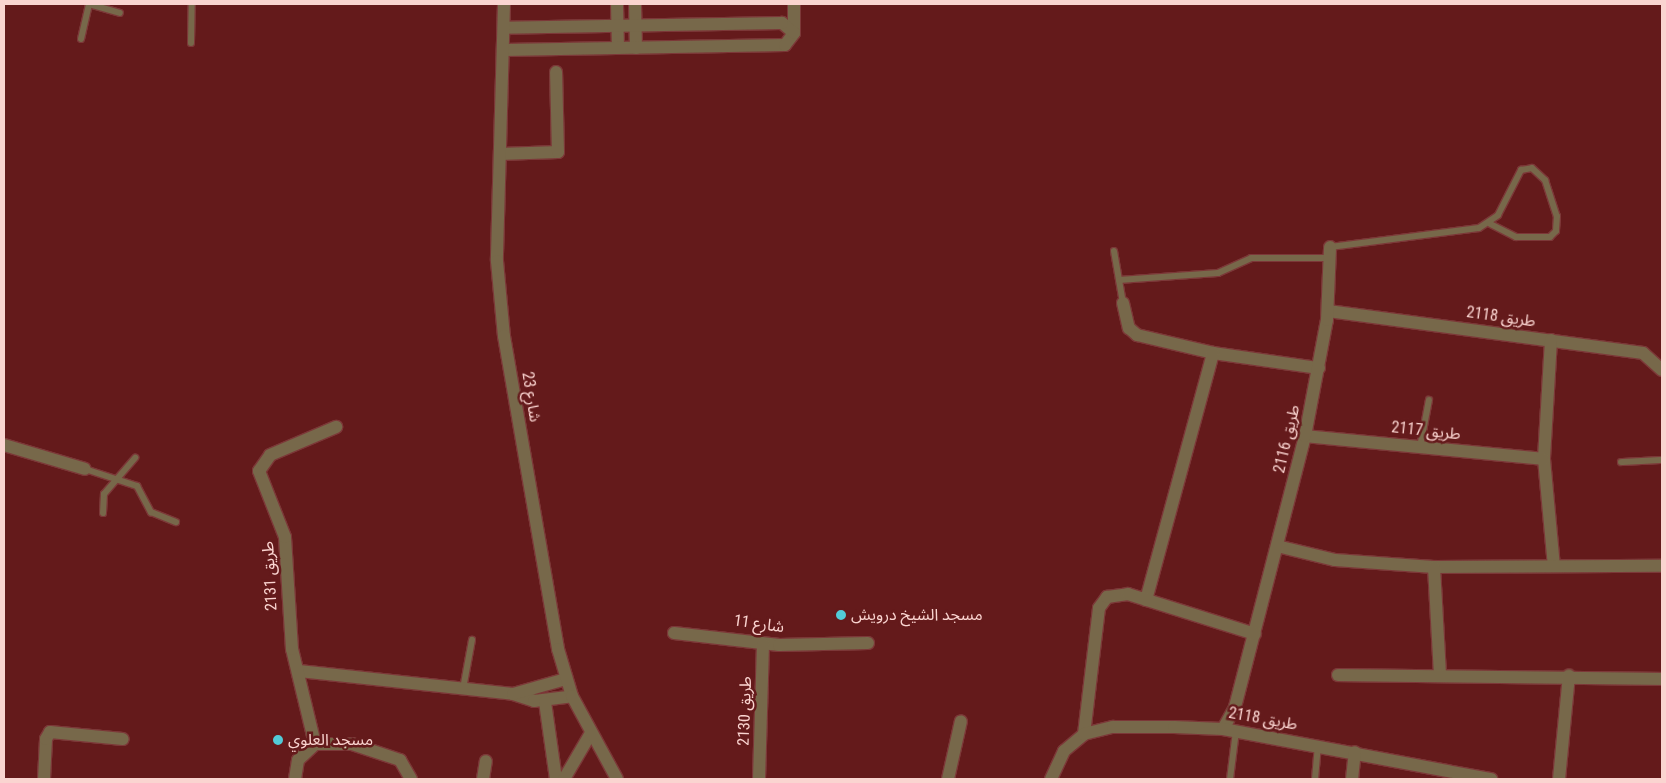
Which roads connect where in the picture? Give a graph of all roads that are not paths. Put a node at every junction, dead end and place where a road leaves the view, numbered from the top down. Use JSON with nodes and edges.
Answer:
{"nodes":[{"id":1,"x":89,"y":4,"type":"edge"},
{"id":2,"x":192,"y":4,"type":"edge"},
{"id":3,"x":504,"y":4,"type":"edge"},
{"id":4,"x":617,"y":4,"type":"edge"},
{"id":5,"x":635,"y":4,"type":"edge"},
{"id":6,"x":794,"y":4,"type":"edge"},
{"id":7,"x":120,"y":12,"type":"dead end"},
{"id":8,"x":727,"y":24,"type":"junction"},
{"id":9,"x":618,"y":26,"type":"junction"},
{"id":10,"x":636,"y":26,"type":"junction"},
{"id":11,"x":504,"y":28,"type":"junction"},
{"id":12,"x":794,"y":33,"type":"junction"},
{"id":13,"x":81,"y":39,"type":"dead end"},
{"id":14,"x":191,"y":43,"type":"dead end"},
{"id":15,"x":727,"y":46,"type":"junction"},
{"id":16,"x":618,"y":48,"type":"junction"},
{"id":17,"x":636,"y":48,"type":"junction"},
{"id":18,"x":504,"y":50,"type":"junction"},
{"id":19,"x":556,"y":72,"type":"dead end"},
{"id":20,"x":500,"y":154,"type":"junction"},
{"id":21,"x":1490,"y":224,"type":"junction"},
{"id":22,"x":1114,"y":251,"type":"dead end"},
{"id":23,"x":1330,"y":252,"type":"junction"},
{"id":24,"x":1119,"y":280,"type":"junction"},
{"id":25,"x":1123,"y":303,"type":"joint"},
{"id":26,"x":1328,"y":311,"type":"junction"},
{"id":27,"x":1551,"y":340,"type":"junction"},
{"id":28,"x":1213,"y":353,"type":"junction"},
{"id":29,"x":1319,"y":368,"type":"junction"},
{"id":30,"x":1662,"y":370,"type":"edge"},
{"id":31,"x":1429,"y":400,"type":"dead end"},
{"id":32,"x":336,"y":427,"type":"dead end"},
{"id":33,"x":1305,"y":436,"type":"junction"},
{"id":34,"x":4,"y":445,"type":"edge"},
{"id":35,"x":1420,"y":447,"type":"junction"},
{"id":36,"x":135,"y":458,"type":"dead end"},
{"id":37,"x":1544,"y":459,"type":"junction"},
{"id":38,"x":1662,"y":460,"type":"edge"},
{"id":39,"x":1621,"y":462,"type":"dead end"},
{"id":40,"x":85,"y":469,"type":"joint"},
{"id":41,"x":114,"y":480,"type":"junction"},
{"id":42,"x":103,"y":513,"type":"dead end"},
{"id":43,"x":176,"y":522,"type":"dead end"},
{"id":44,"x":1277,"y":546,"type":"junction"},
{"id":45,"x":1554,"y":566,"type":"junction"},
{"id":46,"x":1662,"y":566,"type":"edge"},
{"id":47,"x":1434,"y":567,"type":"junction"},
{"id":48,"x":1146,"y":600,"type":"junction"},
{"id":49,"x":674,"y":633,"type":"dead end"},
{"id":50,"x":1255,"y":634,"type":"junction"},
{"id":51,"x":472,"y":640,"type":"dead end"},
{"id":52,"x":868,"y":643,"type":"dead end"},
{"id":53,"x":763,"y":644,"type":"junction"},
{"id":54,"x":299,"y":671,"type":"junction"},
{"id":55,"x":1440,"y":673,"type":"junction"},
{"id":56,"x":1338,"y":675,"type":"dead end"},
{"id":57,"x":1569,"y":675,"type":"junction"},
{"id":58,"x":1662,"y":678,"type":"edge"},
{"id":59,"x":566,"y":679,"type":"junction"},
{"id":60,"x":463,"y":689,"type":"junction"},
{"id":61,"x":513,"y":694,"type":"junction"},
{"id":62,"x":572,"y":696,"type":"junction"},
{"id":63,"x":545,"y":702,"type":"junction"},
{"id":64,"x":961,"y":721,"type":"dead end"},
{"id":65,"x":1230,"y":730,"type":"junction"},
{"id":66,"x":591,"y":733,"type":"junction"},
{"id":67,"x":1084,"y":734,"type":"junction"},
{"id":68,"x":123,"y":739,"type":"dead end"},
{"id":69,"x":315,"y":744,"type":"junction"},
{"id":70,"x":1318,"y":745,"type":"junction"},
{"id":71,"x":1355,"y":752,"type":"junction"},
{"id":72,"x":486,"y":761,"type":"dead end"},
{"id":73,"x":44,"y":779,"type":"edge"},
{"id":74,"x":294,"y":779,"type":"edge"},
{"id":75,"x":411,"y":779,"type":"edge"},
{"id":76,"x":483,"y":779,"type":"edge"},
{"id":77,"x":556,"y":779,"type":"edge"},
{"id":78,"x":564,"y":779,"type":"edge"},
{"id":79,"x":617,"y":779,"type":"edge"},
{"id":80,"x":759,"y":779,"type":"edge"},
{"id":81,"x":948,"y":779,"type":"edge"},
{"id":82,"x":1051,"y":779,"type":"edge"},
{"id":83,"x":1230,"y":779,"type":"edge"},
{"id":84,"x":1315,"y":779,"type":"edge"},
{"id":85,"x":1352,"y":779,"type":"edge"},
{"id":86,"x":1492,"y":779,"type":"edge"},
{"id":87,"x":1559,"y":779,"type":"edge"}],
"edges":[{"from":1,"to":7,"type":"lane"},
{"from":1,"to":13,"type":"lane"},
{"from":2,"to":14,"type":"lane"},
{"from":3,"to":11,"type":"street","name":"شارع 23"},
{"from":4,"to":9,"type":"street"},
{"from":5,"to":10,"type":"street"},
{"from":6,"to":12,"type":"street"},
{"from":8,"to":10,"type":"street"},
{"from":8,"to":12,"type":"street"},
{"from":8,"to":15,"type":"street"},
{"from":9,"to":10,"type":"street"},
{"from":9,"to":11,"type":"street"},
{"from":9,"to":16,"type":"street"},
{"from":10,"to":17,"type":"street"},
{"from":11,"to":18,"type":"street","name":"شارع 23"},
{"from":12,"to":15,"type":"street"},
{"from":15,"to":17,"type":"street"},
{"from":16,"to":17,"type":"street"},
{"from":16,"to":18,"type":"street"},
{"from":18,"to":20,"type":"street","name":"شارع 23"},
{"from":19,"to":20,"type":"street"},
{"from":20,"to":59,"type":"street","name":"شارع 23"},
{"from":21,"to":21,"type":"lane"},
{"from":21,"to":23,"type":"lane"},
{"from":22,"to":24,"type":"lane"},
{"from":23,"to":24,"type":"lane"},
{"from":23,"to":26,"type":"street","name":"طريق 2116"},
{"from":24,"to":25,"type":"lane"},
{"from":25,"to":28,"type":"street"},
{"from":26,"to":27,"type":"street","name":"طريق 2118"},
{"from":26,"to":29,"type":"street","name":"طريق 2116"},
{"from":27,"to":30,"type":"street","name":"طريق 2118"},
{"from":27,"to":37,"type":"street"},
{"from":28,"to":29,"type":"street"},
{"from":28,"to":48,"type":"street"},
{"from":29,"to":33,"type":"street","name":"طريق 2116"},
{"from":31,"to":35,"type":"lane"},
{"from":32,"to":54,"type":"street","name":"طريق 2131"},
{"from":33,"to":35,"type":"street","name":"طريق 2117"},
{"from":33,"to":44,"type":"street","name":"طريق 2116"},
{"from":34,"to":40,"type":"street"},
{"from":35,"to":37,"type":"street","name":"طريق 2117"},
{"from":36,"to":41,"type":"lane"},
{"from":37,"to":45,"type":"street"},
{"from":38,"to":39,"type":"lane"},
{"from":40,"to":41,"type":"lane"},
{"from":41,"to":42,"type":"lane"},
{"from":41,"to":43,"type":"lane"},
{"from":44,"to":47,"type":"street"},
{"from":44,"to":50,"type":"street","name":"طريق 2116"},
{"from":45,"to":46,"type":"street"},
{"from":45,"to":47,"type":"street"},
{"from":47,"to":55,"type":"street"},
{"from":48,"to":50,"type":"street"},
{"from":48,"to":67,"type":"street"},
{"from":49,"to":53,"type":"street","name":"شارع 11"},
{"from":50,"to":65,"type":"street","name":"طريق 2116"},
{"from":51,"to":60,"type":"lane"},
{"from":52,"to":53,"type":"street","name":"شارع 11"},
{"from":53,"to":80,"type":"street","name":"طريق 2130"},
{"from":54,"to":60,"type":"street"},
{"from":54,"to":69,"type":"street","name":"طريق 2131"},
{"from":55,"to":56,"type":"street"},
{"from":55,"to":57,"type":"street"},
{"from":57,"to":58,"type":"street"},
{"from":57,"to":87,"type":"street"},
{"from":59,"to":61,"type":"street"},
{"from":59,"to":62,"type":"street","name":"شارع 23"},
{"from":60,"to":61,"type":"street"},
{"from":61,"to":63,"type":"street"},
{"from":62,"to":63,"type":"street"},
{"from":62,"to":66,"type":"street","name":"شارع 23"},
{"from":63,"to":77,"type":"street"},
{"from":64,"to":81,"type":"street"},
{"from":65,"to":67,"type":"street","name":"طريق 2118"},
{"from":65,"to":70,"type":"street","name":"طريق 2118"},
{"from":65,"to":83,"type":"lane"},
{"from":66,"to":78,"type":"street"},
{"from":66,"to":79,"type":"street","name":"شارع 23"},
{"from":67,"to":82,"type":"street","name":"طريق 2118"},
{"from":68,"to":73,"type":"street"},
{"from":69,"to":74,"type":"street"},
{"from":69,"to":75,"type":"street"},
{"from":70,"to":71,"type":"street","name":"طريق 2118"},
{"from":70,"to":84,"type":"lane"},
{"from":71,"to":85,"type":"street"},
{"from":71,"to":86,"type":"street","name":"طريق 2118"},
{"from":72,"to":76,"type":"street"}]}
